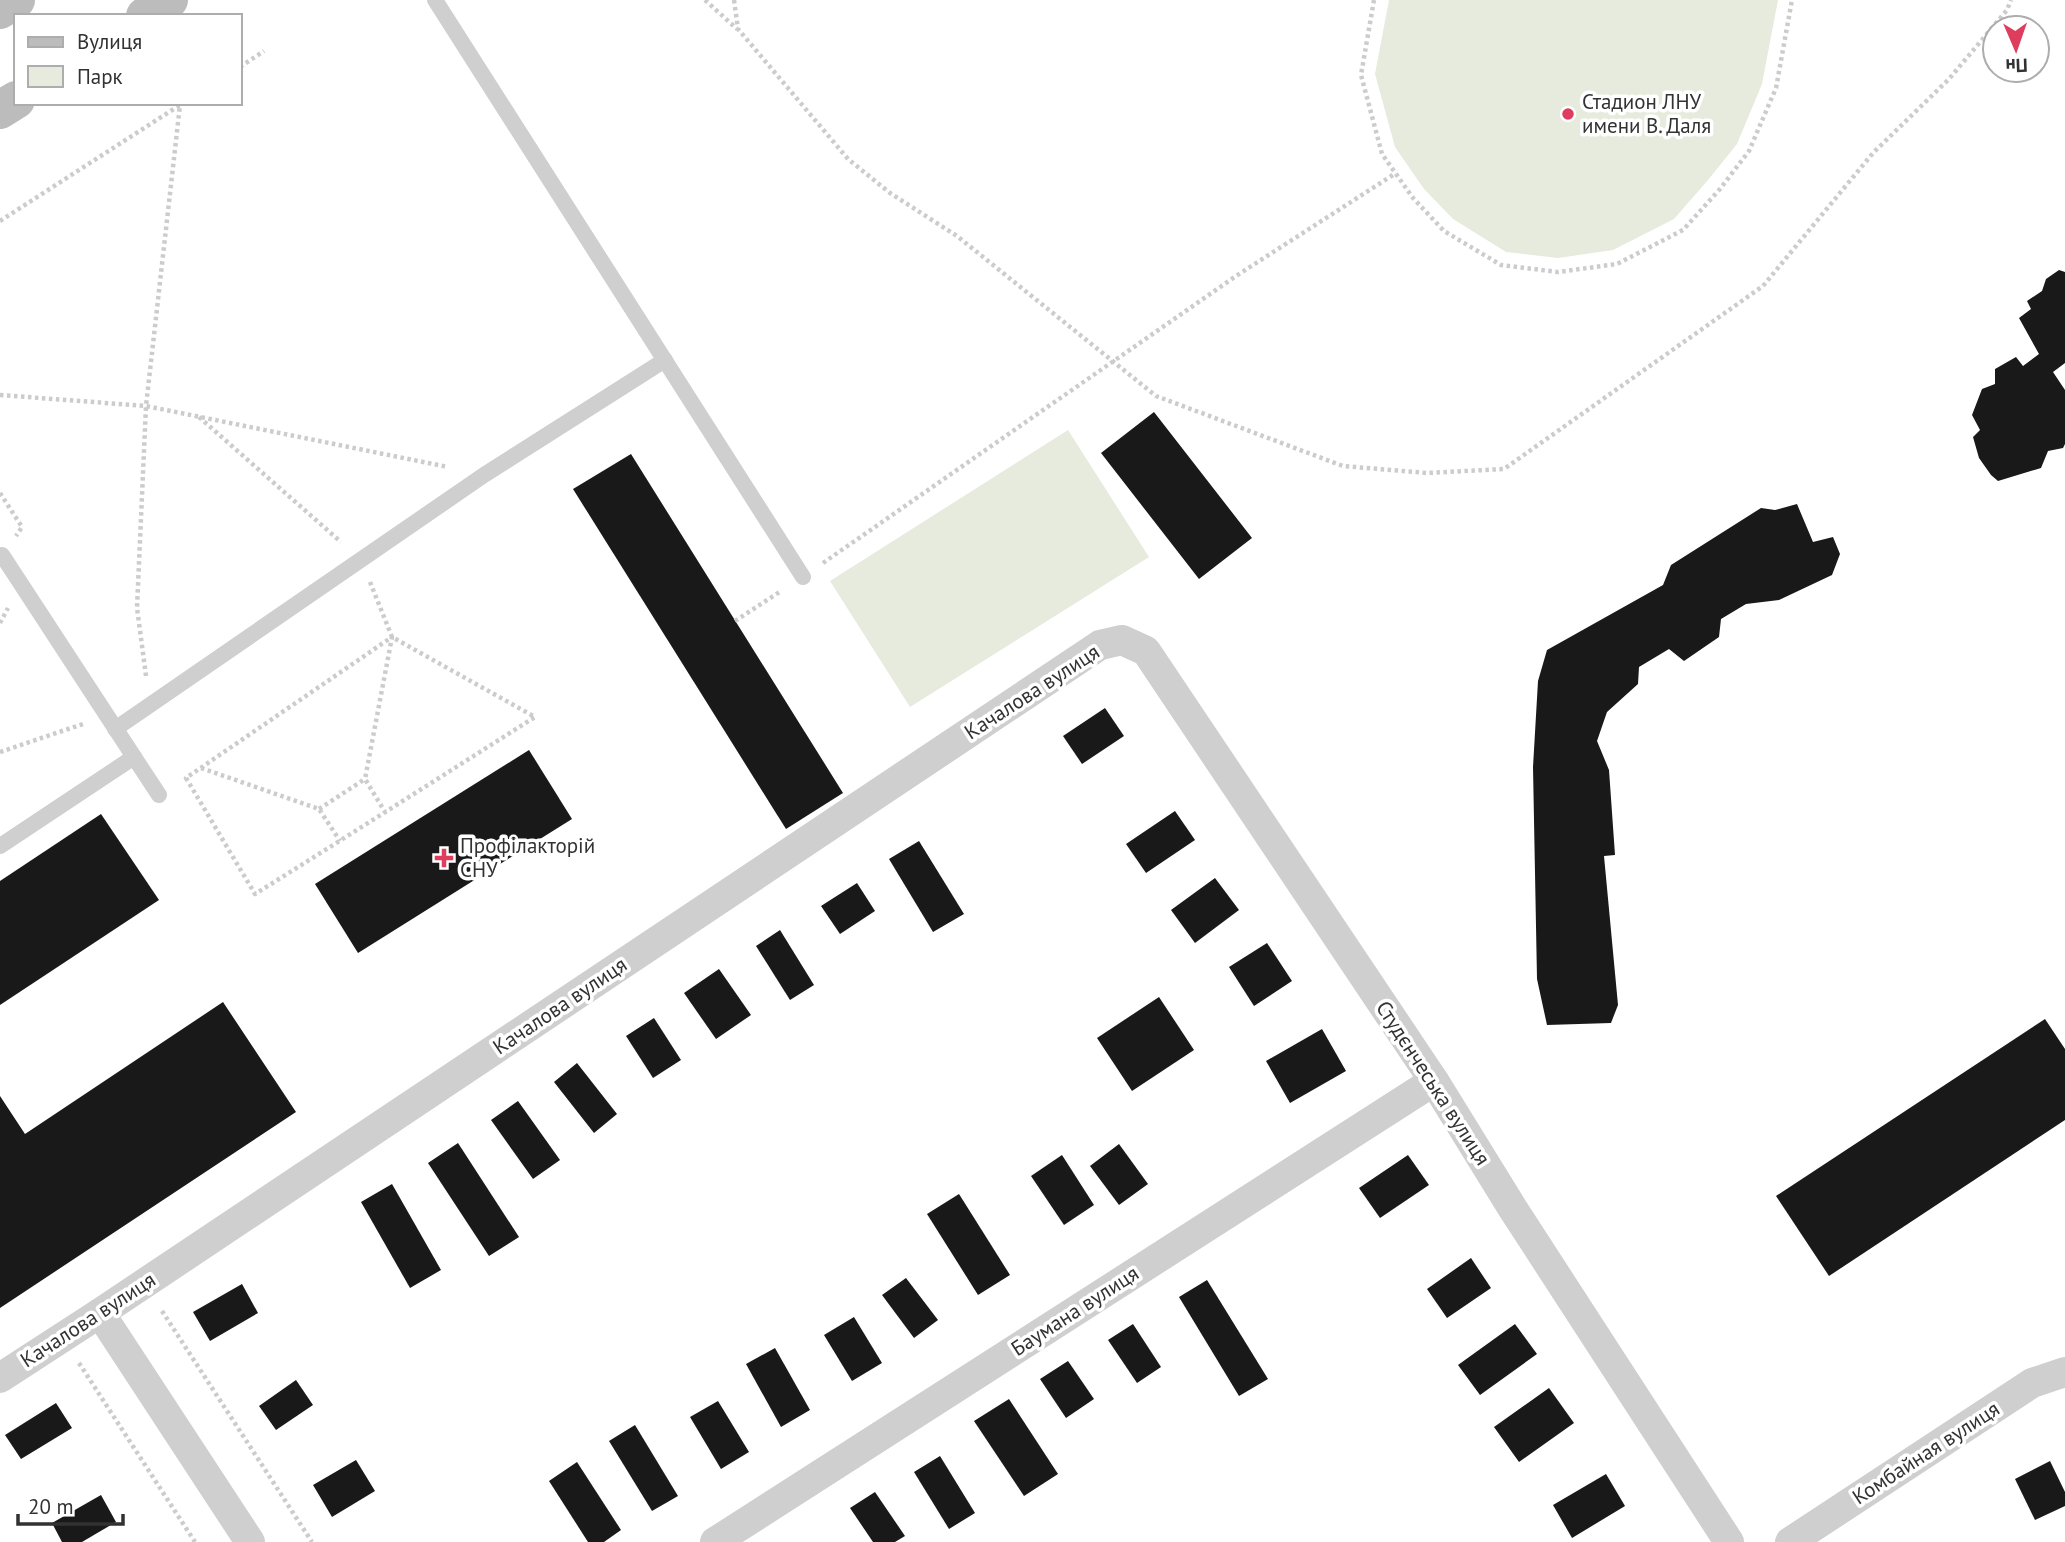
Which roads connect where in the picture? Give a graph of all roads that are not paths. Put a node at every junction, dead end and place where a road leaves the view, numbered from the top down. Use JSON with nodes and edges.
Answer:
{"nodes":[{"id":1,"x":16,"y":0,"type":"edge"},
{"id":2,"x":169,"y":0,"type":"edge"},
{"id":3,"x":435,"y":0,"type":"edge"},
{"id":4,"x":0,"y":10,"type":"edge"},
{"id":5,"x":148,"y":14,"type":"edge"},
{"id":6,"x":665,"y":360,"type":"junction"},
{"id":7,"x":1,"y":555,"type":"edge"},
{"id":8,"x":803,"y":577,"type":"road end"},
{"id":9,"x":1122,"y":640,"type":"joint"},
{"id":10,"x":111,"y":722,"type":"junction"},
{"id":11,"x":134,"y":757,"type":"junction"},
{"id":12,"x":159,"y":795,"type":"dead end"},
{"id":13,"x":0,"y":846,"type":"edge"},
{"id":14,"x":1434,"y":1081,"type":"junction"},
{"id":15,"x":100,"y":1313,"type":"junction"},
{"id":16,"x":2065,"y":1372,"type":"edge"},
{"id":17,"x":0,"y":1378,"type":"edge"},
{"id":18,"x":250,"y":1542,"type":"edge"},
{"id":19,"x":715,"y":1542,"type":"edge"},
{"id":20,"x":1729,"y":1542,"type":"edge"},
{"id":21,"x":1790,"y":1542,"type":"edge"}],
"edges":[{"from":1,"to":4,"type":"main road"},
{"from":2,"to":5,"type":"main road"},
{"from":3,"to":6,"type":"lane"},
{"from":6,"to":8,"type":"lane"},
{"from":6,"to":10,"type":"lane"},
{"from":7,"to":10,"type":"lane"},
{"from":9,"to":14,"type":"street","name":"Студєнчеська вулиця"},
{"from":9,"to":15,"type":"street","name":"Качалова вулиця"},
{"from":10,"to":11,"type":"lane"},
{"from":11,"to":12,"type":"lane"},
{"from":11,"to":13,"type":"lane"},
{"from":14,"to":19,"type":"street","name":"Баумана вулиця"},
{"from":14,"to":20,"type":"street","name":"Студєнчеська вулиця"},
{"from":15,"to":17,"type":"street","name":"Качалова вулиця"},
{"from":15,"to":18,"type":"street"},
{"from":16,"to":21,"type":"street","name":"Комбайная вулиця"}]}
